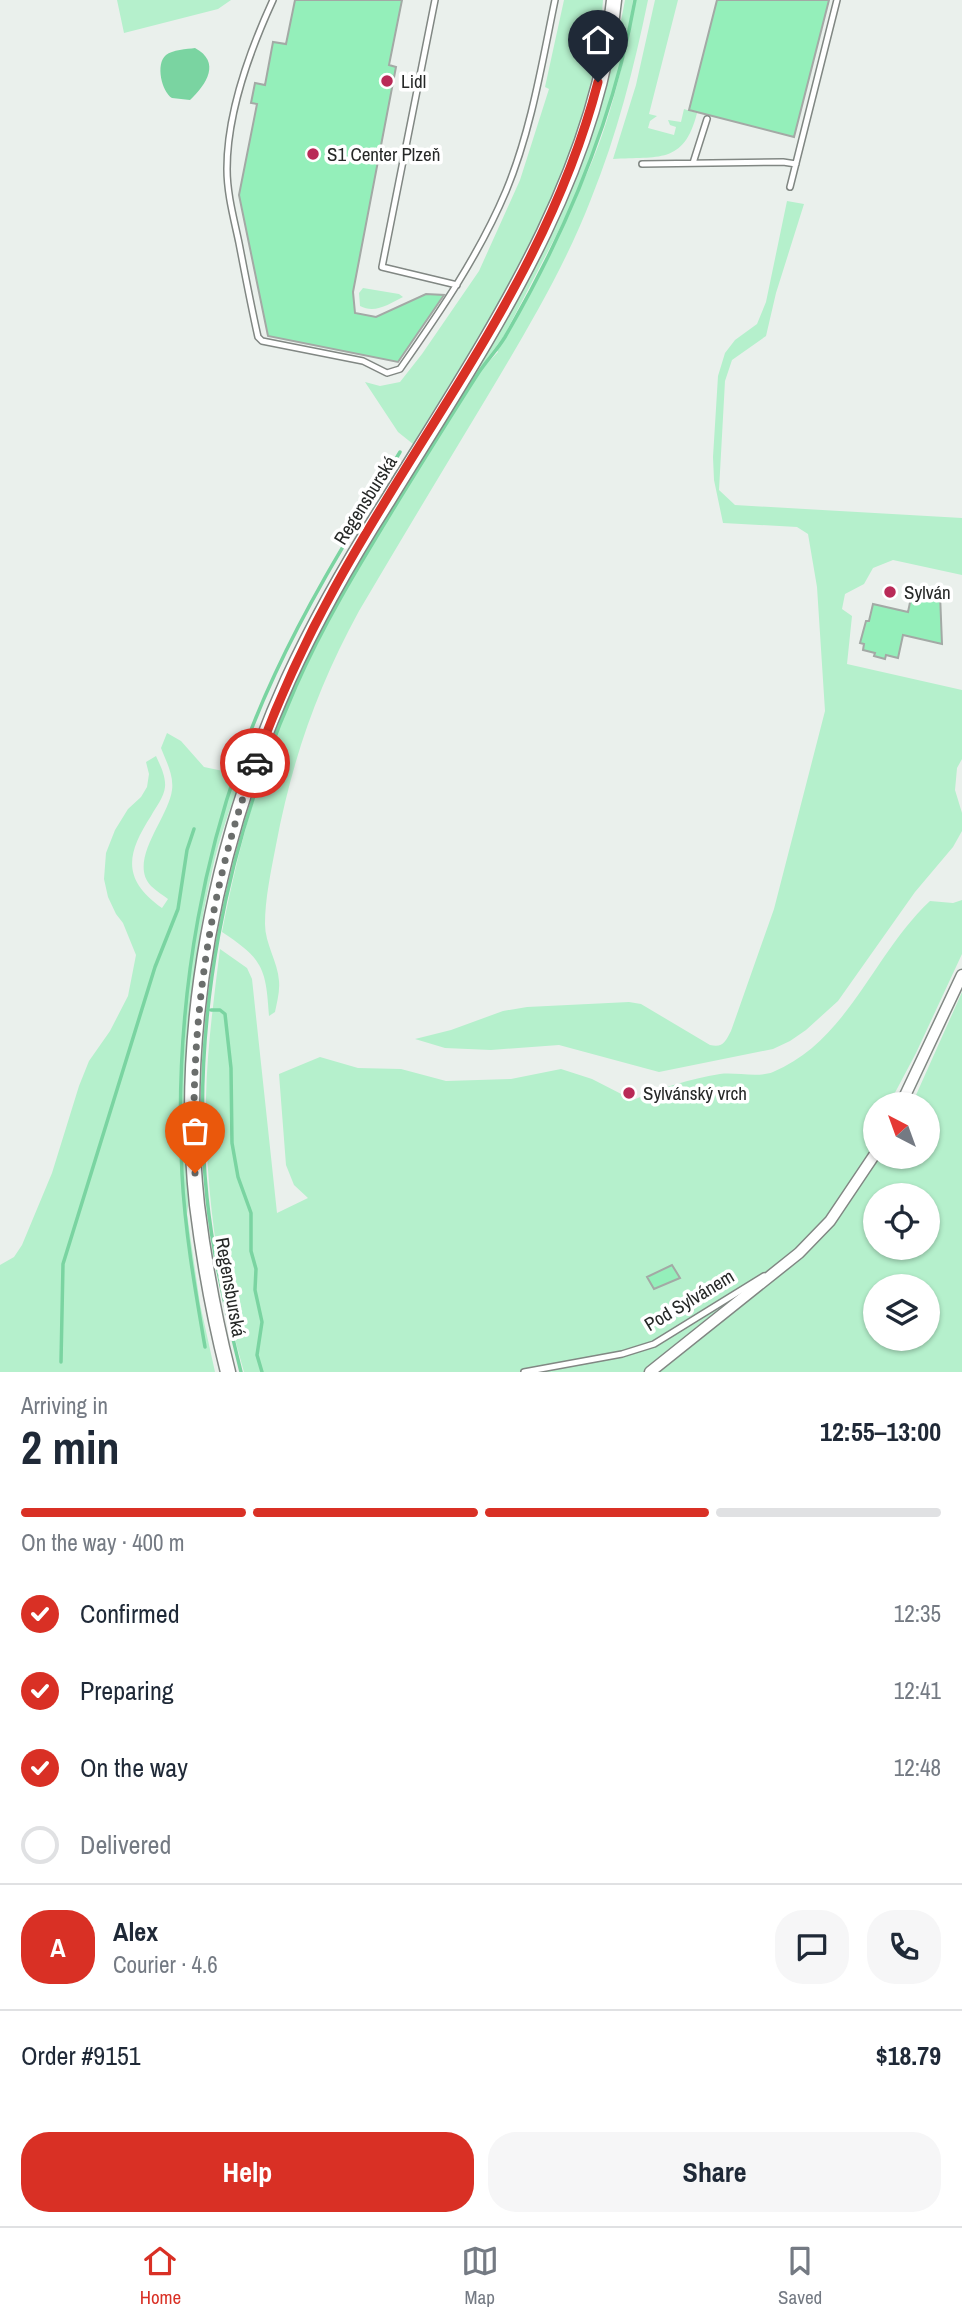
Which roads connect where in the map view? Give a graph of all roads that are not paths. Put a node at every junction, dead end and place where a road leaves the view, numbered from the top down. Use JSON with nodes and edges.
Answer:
{"nodes":[{"id":1,"x":273,"y":0,"type":"edge"},
{"id":2,"x":435,"y":0,"type":"edge"},
{"id":3,"x":555,"y":0,"type":"edge"},
{"id":4,"x":614,"y":0,"type":"edge"},
{"id":5,"x":837,"y":0,"type":"edge"},
{"id":6,"x":707,"y":119,"type":"dead end"},
{"id":7,"x":693,"y":163,"type":"junction"},
{"id":8,"x":642,"y":164,"type":"dead end"},
{"id":9,"x":796,"y":164,"type":"junction"},
{"id":10,"x":790,"y":187,"type":"dead end"},
{"id":11,"x":457,"y":285,"type":"junction"},
{"id":12,"x":962,"y":975,"type":"edge"},
{"id":13,"x":907,"y":1092,"type":"edge"},
{"id":14,"x":865,"y":1169,"type":"edge"},
{"id":15,"x":786,"y":1264,"type":"junction"},
{"id":16,"x":228,"y":1372,"type":"edge"},
{"id":17,"x":524,"y":1372,"type":"edge"},
{"id":18,"x":650,"y":1372,"type":"edge"}],
"edges":[{"from":1,"to":11,"type":"lane"},
{"from":2,"to":11,"type":"lane"},
{"from":3,"to":11,"type":"lane"},
{"from":4,"to":16,"type":"main road","name":"Regensburská"},
{"from":5,"to":9,"type":"lane"},
{"from":6,"to":7,"type":"lane"},
{"from":7,"to":8,"type":"lane"},
{"from":7,"to":9,"type":"lane"},
{"from":9,"to":10,"type":"lane"},
{"from":12,"to":13,"type":"street"},
{"from":14,"to":15,"type":"street","name":"Pod Sylvánem"},
{"from":15,"to":17,"type":"lane","name":"Pod Sylvánem"},
{"from":15,"to":18,"type":"street","name":"Pod Sylvánem"}]}
